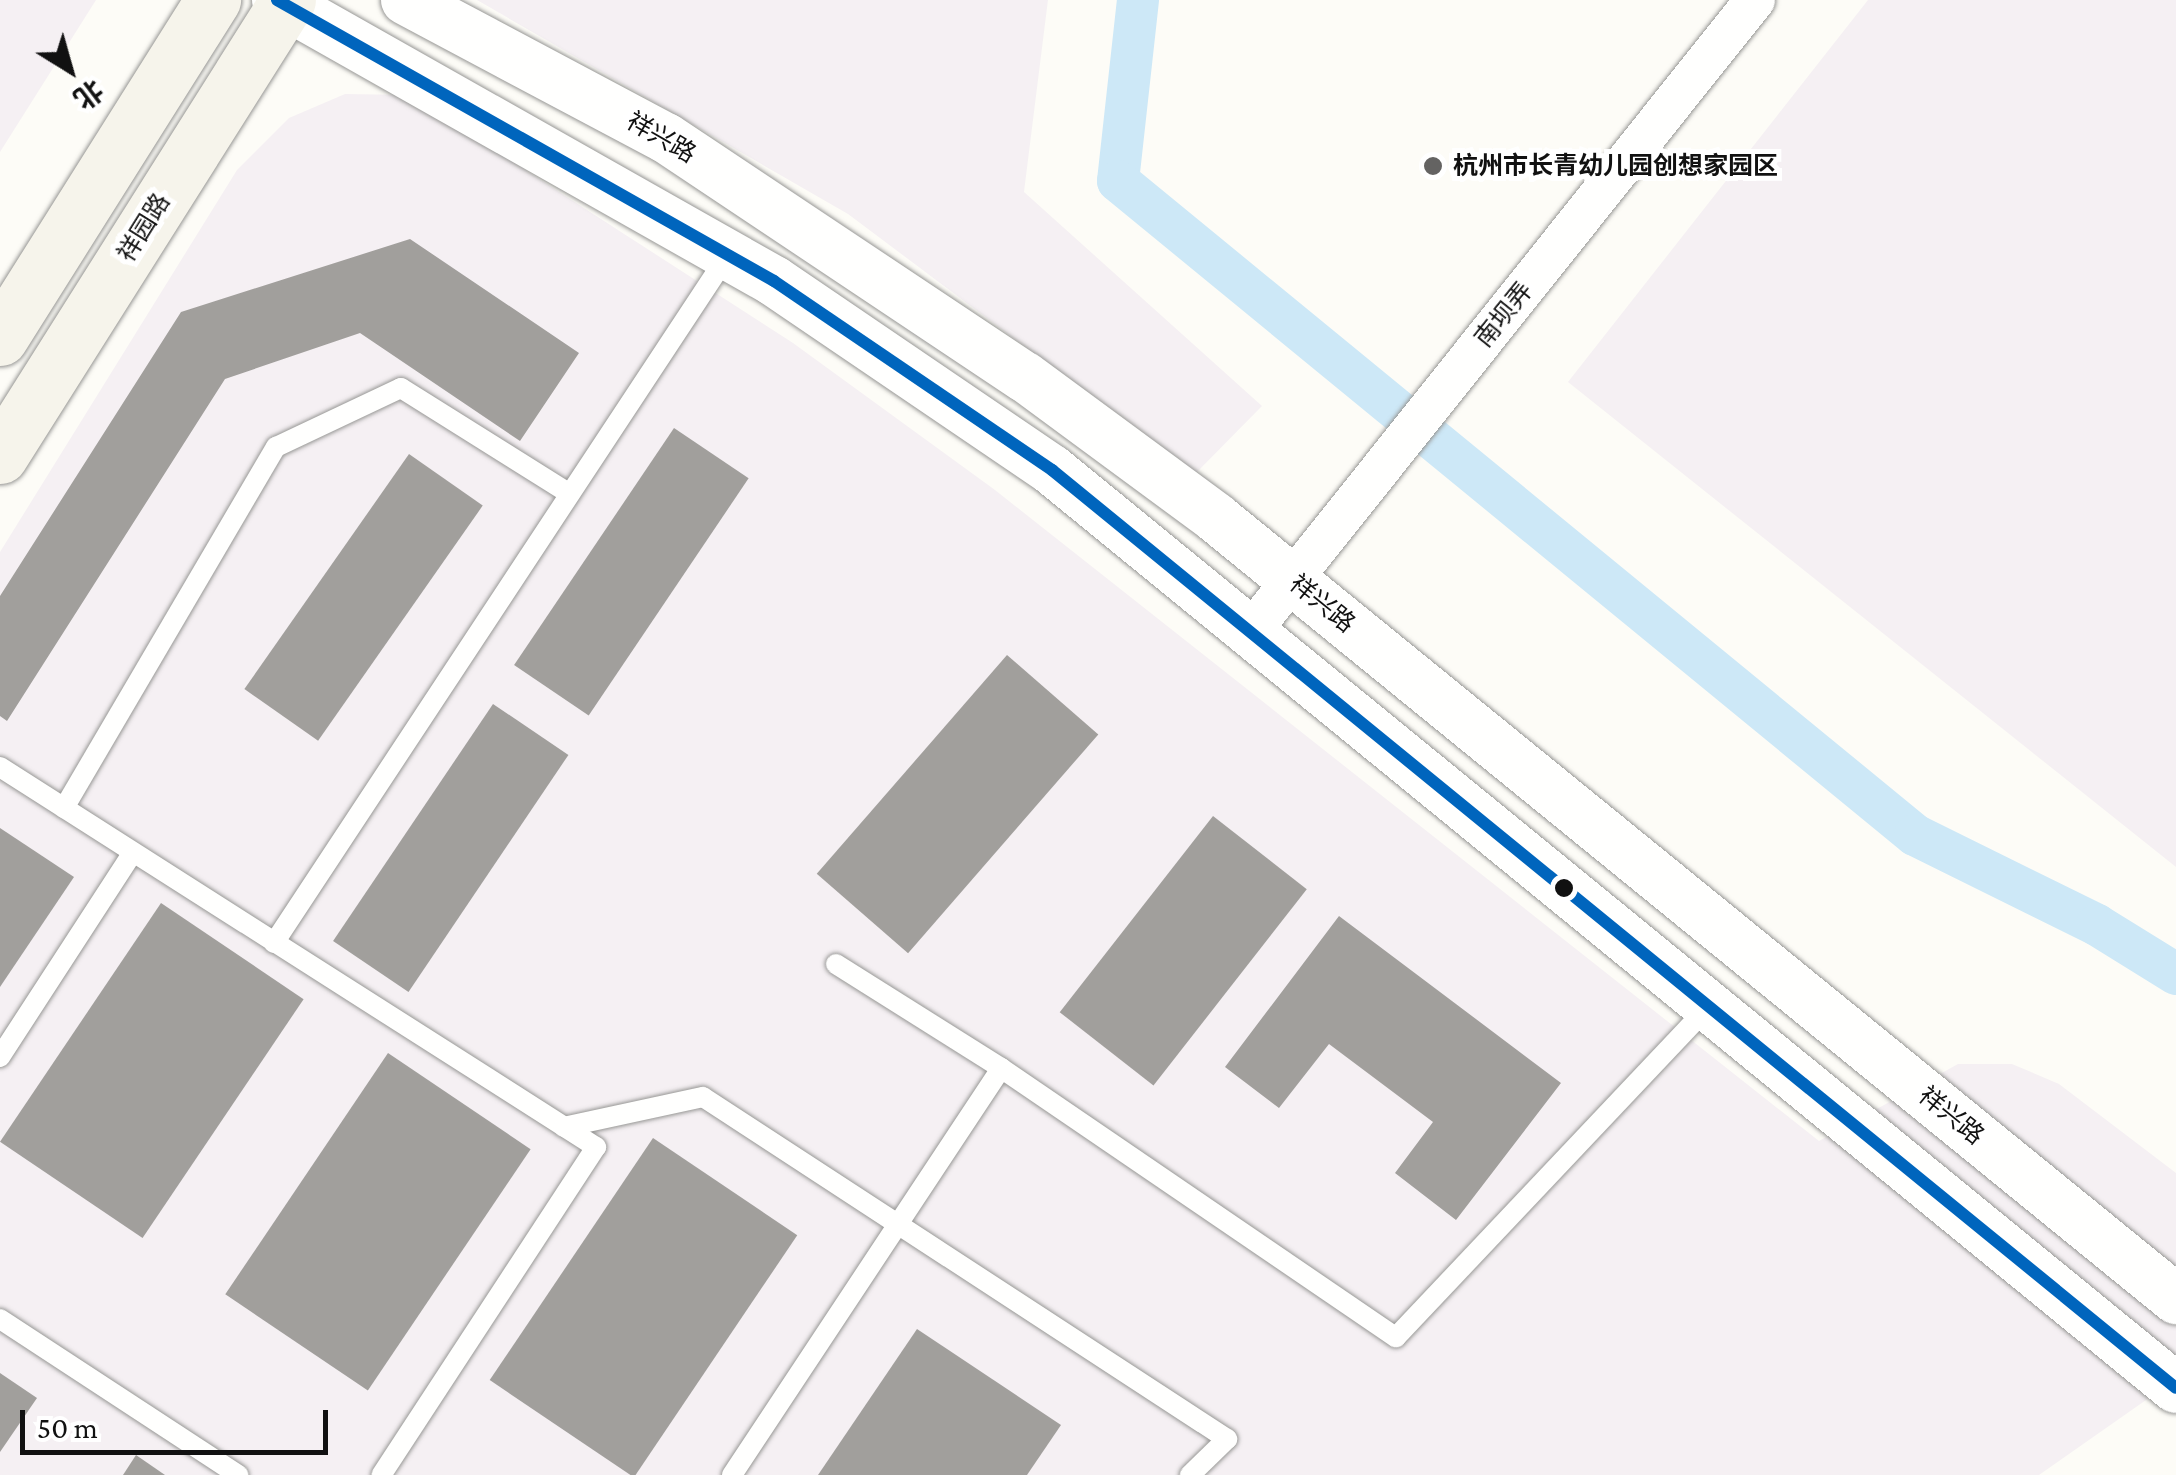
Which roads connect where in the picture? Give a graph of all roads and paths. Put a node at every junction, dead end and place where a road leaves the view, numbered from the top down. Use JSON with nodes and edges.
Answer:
{"nodes":[{"id":1,"x":213,"y":0,"type":"edge"},
{"id":2,"x":406,"y":0,"type":"edge"},
{"id":3,"x":1755,"y":0,"type":"edge"},
{"id":4,"x":282,"y":2,"type":"edge"},
{"id":5,"x":728,"y":254,"type":"junction"},
{"id":6,"x":0,"y":338,"type":"edge"},
{"id":7,"x":0,"y":456,"type":"edge"},
{"id":8,"x":570,"y":494,"type":"junction"},
{"id":9,"x":1292,"y":580,"type":"junction"},
{"id":10,"x":1252,"y":630,"type":"junction"},
{"id":11,"x":0,"y":767,"type":"edge"},
{"id":12,"x":64,"y":808,"type":"junction"},
{"id":13,"x":134,"y":852,"type":"junction"},
{"id":14,"x":274,"y":942,"type":"junction"},
{"id":15,"x":836,"y":964,"type":"dead end"},
{"id":16,"x":1709,"y":1006,"type":"junction"},
{"id":17,"x":0,"y":1057,"type":"edge"},
{"id":18,"x":1001,"y":1068,"type":"junction"},
{"id":19,"x":564,"y":1127,"type":"junction"},
{"id":20,"x":2176,"y":1299,"type":"edge"},
{"id":21,"x":0,"y":1319,"type":"edge"},
{"id":22,"x":2176,"y":1388,"type":"edge"},
{"id":23,"x":238,"y":1475,"type":"edge"},
{"id":24,"x":381,"y":1475,"type":"edge"},
{"id":25,"x":732,"y":1475,"type":"edge"},
{"id":26,"x":1190,"y":1475,"type":"edge"}],
"edges":[{"from":1,"to":6,"type":"main road"},
{"from":2,"to":9,"type":"street","name":"祥兴路"},
{"from":3,"to":9,"type":"street","name":"南坝弄"},
{"from":4,"to":5,"type":"street"},
{"from":4,"to":7,"type":"main road","name":"祥园路"},
{"from":5,"to":8,"type":"lane"},
{"from":5,"to":10,"type":"street"},
{"from":8,"to":12,"type":"lane"},
{"from":8,"to":14,"type":"lane"},
{"from":9,"to":10,"type":"street","name":"南坝弄"},
{"from":9,"to":20,"type":"street","name":"祥兴路"},
{"from":10,"to":16,"type":"street"},
{"from":11,"to":12,"type":"lane"},
{"from":12,"to":13,"type":"lane"},
{"from":13,"to":14,"type":"lane"},
{"from":13,"to":17,"type":"lane"},
{"from":14,"to":19,"type":"lane"},
{"from":15,"to":18,"type":"lane"},
{"from":16,"to":18,"type":"lane"},
{"from":16,"to":22,"type":"street"},
{"from":18,"to":25,"type":"lane"},
{"from":19,"to":24,"type":"lane"},
{"from":19,"to":26,"type":"lane"},
{"from":21,"to":23,"type":"lane"}]}
